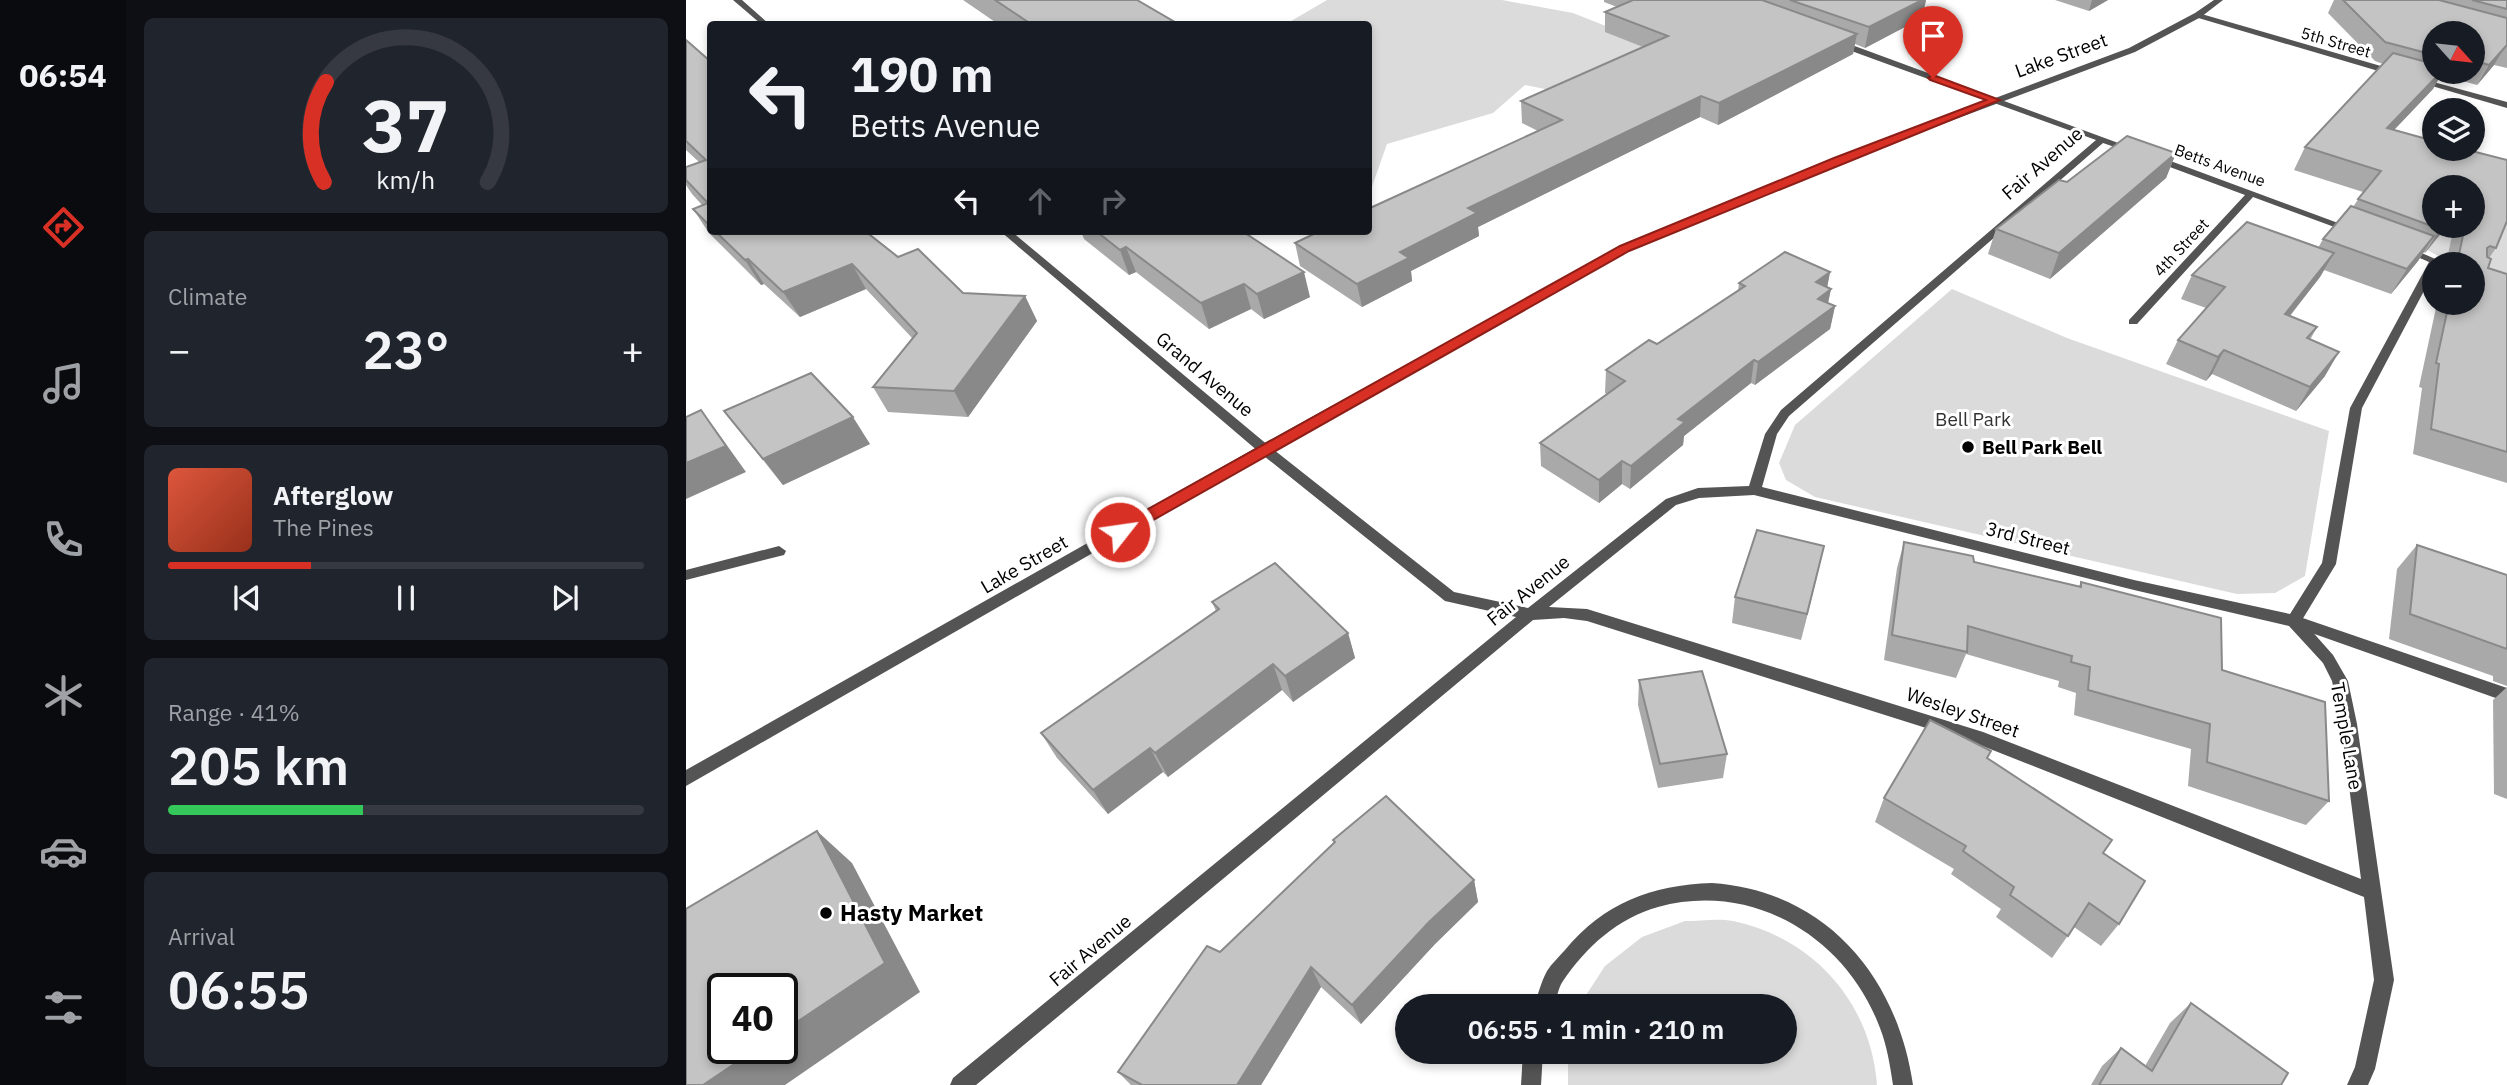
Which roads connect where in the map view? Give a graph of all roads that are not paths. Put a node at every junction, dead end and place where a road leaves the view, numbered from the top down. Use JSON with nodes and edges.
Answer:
{"nodes":[{"id":1,"x":737,"y":0,"type":"edge"},
{"id":2,"x":2219,"y":0,"type":"edge"},
{"id":3,"x":2198,"y":15,"type":"junction"},
{"id":4,"x":762,"y":21,"type":"edge"},
{"id":5,"x":1833,"y":42,"type":"edge"},
{"id":6,"x":1995,"y":100,"type":"junction"},
{"id":7,"x":2507,"y":105,"type":"edge"},
{"id":8,"x":2102,"y":139,"type":"junction"},
{"id":9,"x":2252,"y":193,"type":"junction"},
{"id":10,"x":1010,"y":235,"type":"edge"},
{"id":11,"x":2365,"y":235,"type":"edge"},
{"id":12,"x":2390,"y":244,"type":"edge"},
{"id":13,"x":2422,"y":256,"type":"edge"},
{"id":14,"x":2422,"y":293,"type":"edge"},
{"id":15,"x":2133,"y":323,"type":"dead end"},
{"id":16,"x":1264,"y":449,"type":"junction"},
{"id":17,"x":1754,"y":490,"type":"junction"},
{"id":18,"x":779,"y":551,"type":"dead end"},
{"id":19,"x":686,"y":575,"type":"edge"},
{"id":20,"x":1530,"y":614,"type":"junction"},
{"id":21,"x":2294,"y":621,"type":"junction"},
{"id":22,"x":2507,"y":695,"type":"edge"},
{"id":23,"x":686,"y":779,"type":"edge"},
{"id":24,"x":2370,"y":891,"type":"junction"},
{"id":25,"x":1548,"y":994,"type":"edge"},
{"id":26,"x":1532,"y":1064,"type":"edge"},
{"id":27,"x":960,"y":1085,"type":"edge"},
{"id":28,"x":1531,"y":1085,"type":"edge"},
{"id":29,"x":1902,"y":1085,"type":"edge"},
{"id":30,"x":2357,"y":1085,"type":"edge"}],
"edges":[{"from":1,"to":4,"type":"street"},
{"from":2,"to":3,"type":"street","name":"Lake Street"},
{"from":3,"to":6,"type":"street","name":"Lake Street"},
{"from":3,"to":7,"type":"street","name":"5th Street"},
{"from":5,"to":6,"type":"street","name":"Betts Avenue"},
{"from":6,"to":8,"type":"street","name":"Betts Avenue"},
{"from":6,"to":16,"type":"street","name":"Lake Street"},
{"from":8,"to":9,"type":"street","name":"Betts Avenue"},
{"from":8,"to":17,"type":"street","name":"Fair Avenue"},
{"from":9,"to":11,"type":"street","name":"Betts Avenue"},
{"from":9,"to":15,"type":"street","name":"4th Street"},
{"from":10,"to":16,"type":"street","name":"Grand Avenue"},
{"from":12,"to":13,"type":"street"},
{"from":14,"to":21,"type":"street"},
{"from":16,"to":20,"type":"street","name":"Grand Avenue"},
{"from":16,"to":23,"type":"street","name":"Lake Street"},
{"from":17,"to":20,"type":"street","name":"Fair Avenue"},
{"from":17,"to":21,"type":"street","name":"3rd Street"},
{"from":18,"to":19,"type":"street"},
{"from":20,"to":24,"type":"street","name":"Wesley Street"},
{"from":20,"to":27,"type":"street","name":"Fair Avenue"},
{"from":21,"to":22,"type":"street","name":"3rd Street"},
{"from":21,"to":24,"type":"street","name":"Temple Lane"},
{"from":24,"to":30,"type":"street","name":"Temple Lane"},
{"from":25,"to":29,"type":"street"},
{"from":26,"to":28,"type":"street"}]}
